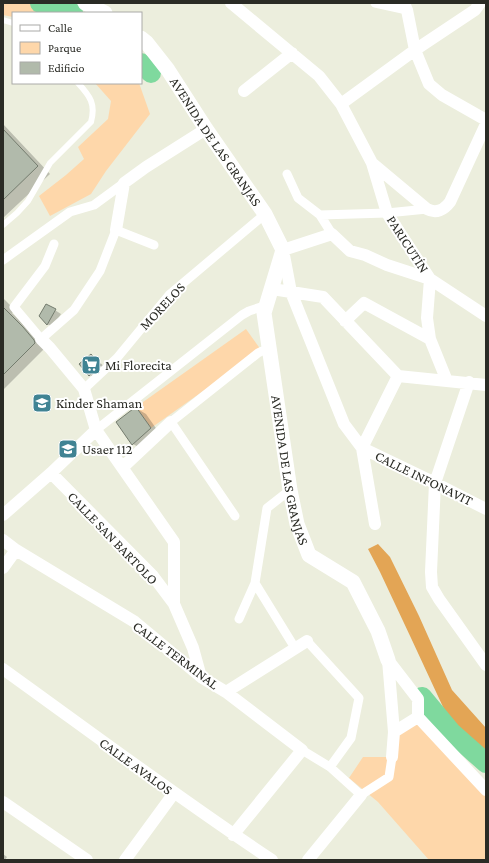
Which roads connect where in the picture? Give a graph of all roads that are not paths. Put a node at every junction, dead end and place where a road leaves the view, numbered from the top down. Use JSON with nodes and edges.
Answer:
{"nodes":[{"id":1,"x":85,"y":3,"type":"edge"},
{"id":2,"x":231,"y":3,"type":"edge"},
{"id":3,"x":375,"y":3,"type":"edge"},
{"id":4,"x":480,"y":3,"type":"edge"},
{"id":5,"x":405,"y":7,"type":"edge"},
{"id":6,"x":103,"y":12,"type":"edge"},
{"id":7,"x":142,"y":39,"type":"edge"},
{"id":8,"x":415,"y":50,"type":"junction"},
{"id":9,"x":292,"y":53,"type":"junction"},
{"id":10,"x":79,"y":84,"type":"edge"},
{"id":11,"x":244,"y":92,"type":"dead end"},
{"id":12,"x":341,"y":104,"type":"junction"},
{"id":13,"x":486,"y":120,"type":"edge"},
{"id":14,"x":486,"y":124,"type":"edge"},
{"id":15,"x":206,"y":129,"type":"junction"},
{"id":16,"x":372,"y":163,"type":"junction"},
{"id":17,"x":287,"y":174,"type":"dead end"},
{"id":18,"x":124,"y":183,"type":"junction"},
{"id":19,"x":427,"y":209,"type":"junction"},
{"id":20,"x":387,"y":213,"type":"junction"},
{"id":21,"x":265,"y":214,"type":"junction"},
{"id":22,"x":320,"y":215,"type":"junction"},
{"id":23,"x":3,"y":225,"type":"edge"},
{"id":24,"x":116,"y":230,"type":"junction"},
{"id":25,"x":332,"y":234,"type":"junction"},
{"id":26,"x":54,"y":244,"type":"dead end"},
{"id":27,"x":154,"y":246,"type":"dead end"},
{"id":28,"x":283,"y":250,"type":"junction"},
{"id":29,"x":3,"y":260,"type":"edge"},
{"id":30,"x":430,"y":279,"type":"junction"},
{"id":31,"x":272,"y":289,"type":"junction"},
{"id":32,"x":291,"y":292,"type":"junction"},
{"id":33,"x":266,"y":305,"type":"junction"},
{"id":34,"x":486,"y":316,"type":"edge"},
{"id":35,"x":345,"y":321,"type":"junction"},
{"id":36,"x":41,"y":339,"type":"junction"},
{"id":37,"x":430,"y":339,"type":"junction"},
{"id":38,"x":270,"y":349,"type":"junction"},
{"id":39,"x":398,"y":376,"type":"junction"},
{"id":40,"x":447,"y":380,"type":"junction"},
{"id":41,"x":469,"y":382,"type":"junction"},
{"id":42,"x":486,"y":385,"type":"edge"},
{"id":43,"x":84,"y":389,"type":"junction"},
{"id":44,"x":171,"y":422,"type":"junction"},
{"id":45,"x":96,"y":430,"type":"junction"},
{"id":46,"x":362,"y":448,"type":"junction"},
{"id":47,"x":123,"y":467,"type":"junction"},
{"id":48,"x":51,"y":473,"type":"junction"},
{"id":49,"x":435,"y":482,"type":"junction"},
{"id":50,"x":290,"y":490,"type":"junction"},
{"id":51,"x":486,"y":509,"type":"edge"},
{"id":52,"x":3,"y":515,"type":"edge"},
{"id":53,"x":235,"y":516,"type":"dead end"},
{"id":54,"x":374,"y":524,"type":"dead end"},
{"id":55,"x":3,"y":540,"type":"edge"},
{"id":56,"x":16,"y":550,"type":"junction"},
{"id":57,"x":3,"y":568,"type":"edge"},
{"id":58,"x":255,"y":583,"type":"junction"},
{"id":59,"x":174,"y":604,"type":"junction"},
{"id":60,"x":239,"y":619,"type":"dead end"},
{"id":61,"x":307,"y":641,"type":"joint"},
{"id":62,"x":295,"y":648,"type":"junction"},
{"id":63,"x":388,"y":660,"type":"junction"},
{"id":64,"x":486,"y":665,"type":"edge"},
{"id":65,"x":3,"y":669,"type":"edge"},
{"id":66,"x":201,"y":677,"type":"junction"},
{"id":67,"x":226,"y":692,"type":"junction"},
{"id":68,"x":418,"y":717,"type":"junction"},
{"id":69,"x":394,"y":732,"type":"junction"},
{"id":70,"x":302,"y":750,"type":"junction"},
{"id":71,"x":392,"y":757,"type":"joint"},
{"id":72,"x":330,"y":767,"type":"junction"},
{"id":73,"x":486,"y":790,"type":"edge"},
{"id":74,"x":174,"y":793,"type":"junction"},
{"id":75,"x":361,"y":795,"type":"junction"},
{"id":76,"x":3,"y":802,"type":"edge"},
{"id":77,"x":234,"y":835,"type":"junction"},
{"id":78,"x":87,"y":860,"type":"edge"},
{"id":79,"x":125,"y":860,"type":"edge"},
{"id":80,"x":272,"y":860,"type":"edge"},
{"id":81,"x":308,"y":860,"type":"edge"}],
"edges":[{"from":1,"to":6,"type":"street"},
{"from":2,"to":9,"type":"street"},
{"from":3,"to":5,"type":"street"},
{"from":4,"to":8,"type":"street"},
{"from":5,"to":8,"type":"street"},
{"from":7,"to":15,"type":"street","name":"AVENIDA DE LAS GRANJAS"},
{"from":8,"to":12,"type":"street"},
{"from":8,"to":13,"type":"street"},
{"from":9,"to":11,"type":"street"},
{"from":9,"to":12,"type":"street"},
{"from":10,"to":23,"type":"lane"},
{"from":12,"to":16,"type":"street"},
{"from":14,"to":19,"type":"street"},
{"from":15,"to":18,"type":"street"},
{"from":15,"to":21,"type":"street","name":"AVENIDA DE LAS GRANJAS"},
{"from":16,"to":19,"type":"street"},
{"from":16,"to":20,"type":"street","name":"PARICUTÍN"},
{"from":17,"to":22,"type":"street"},
{"from":18,"to":24,"type":"street"},
{"from":18,"to":29,"type":"street"},
{"from":19,"to":20,"type":"street"},
{"from":20,"to":22,"type":"street"},
{"from":20,"to":30,"type":"street","name":"PARICUTÍN"},
{"from":21,"to":28,"type":"street","name":"AVENIDA DE LAS GRANJAS"},
{"from":21,"to":43,"type":"street","name":"MORELOS"},
{"from":22,"to":25,"type":"street"},
{"from":24,"to":27,"type":"street"},
{"from":24,"to":36,"type":"street"},
{"from":25,"to":28,"type":"street"},
{"from":25,"to":30,"type":"street"},
{"from":26,"to":36,"type":"street"},
{"from":28,"to":31,"type":"street","name":"AVENIDA DE LAS GRANJAS"},
{"from":28,"to":32,"type":"street","name":"AVENIDA DE LAS GRANJAS"},
{"from":30,"to":34,"type":"street"},
{"from":30,"to":37,"type":"street"},
{"from":31,"to":32,"type":"street"},
{"from":31,"to":33,"type":"street","name":"AVENIDA DE LAS GRANJAS"},
{"from":32,"to":35,"type":"street"},
{"from":32,"to":46,"type":"street","name":"AVENIDA DE LAS GRANJAS"},
{"from":33,"to":38,"type":"street","name":"AVENIDA DE LAS GRANJAS"},
{"from":33,"to":45,"type":"street"},
{"from":35,"to":37,"type":"street"},
{"from":35,"to":39,"type":"street"},
{"from":36,"to":43,"type":"street"},
{"from":37,"to":40,"type":"street"},
{"from":38,"to":44,"type":"street"},
{"from":38,"to":50,"type":"street","name":"AVENIDA DE LAS GRANJAS"},
{"from":39,"to":40,"type":"street"},
{"from":39,"to":46,"type":"street"},
{"from":40,"to":41,"type":"street"},
{"from":41,"to":42,"type":"street"},
{"from":41,"to":49,"type":"street"},
{"from":43,"to":45,"type":"street"},
{"from":44,"to":47,"type":"street"},
{"from":44,"to":53,"type":"street"},
{"from":45,"to":47,"type":"street"},
{"from":45,"to":48,"type":"street"},
{"from":46,"to":49,"type":"street","name":"CALLE INFONAVIT"},
{"from":46,"to":54,"type":"street"},
{"from":47,"to":59,"type":"street"},
{"from":48,"to":52,"type":"street"},
{"from":48,"to":59,"type":"street","name":"CALLE SAN BARTOLO"},
{"from":49,"to":51,"type":"street","name":"CALLE INFONAVIT"},
{"from":49,"to":64,"type":"street"},
{"from":50,"to":58,"type":"street"},
{"from":50,"to":63,"type":"street","name":"AVENIDA DE LAS GRANJAS"},
{"from":55,"to":56,"type":"street","name":"CALLE TERMINAL"},
{"from":56,"to":57,"type":"street"},
{"from":56,"to":66,"type":"street","name":"CALLE TERMINAL"},
{"from":58,"to":60,"type":"street"},
{"from":58,"to":62,"type":"street"},
{"from":59,"to":66,"type":"street"},
{"from":61,"to":62,"type":"street"},
{"from":61,"to":72,"type":"street"},
{"from":62,"to":67,"type":"street"},
{"from":63,"to":68,"type":"street","name":"AVENIDA DE LAS GRANJAS"},
{"from":63,"to":69,"type":"street"},
{"from":65,"to":74,"type":"street","name":"CALLE AVALOS"},
{"from":66,"to":67,"type":"street","name":"CALLE TERMINAL"},
{"from":67,"to":70,"type":"street","name":"CALLE TERMINAL"},
{"from":68,"to":69,"type":"street"},
{"from":68,"to":73,"type":"street"},
{"from":69,"to":71,"type":"street"},
{"from":70,"to":72,"type":"street","name":"CALLE TERMINAL"},
{"from":70,"to":77,"type":"street"},
{"from":71,"to":75,"type":"street"},
{"from":72,"to":75,"type":"street"},
{"from":74,"to":77,"type":"street","name":"CALLE AVALOS"},
{"from":74,"to":79,"type":"street"},
{"from":75,"to":81,"type":"street"},
{"from":76,"to":78,"type":"street"},
{"from":77,"to":80,"type":"street","name":"CALLE AVALOS"}]}
